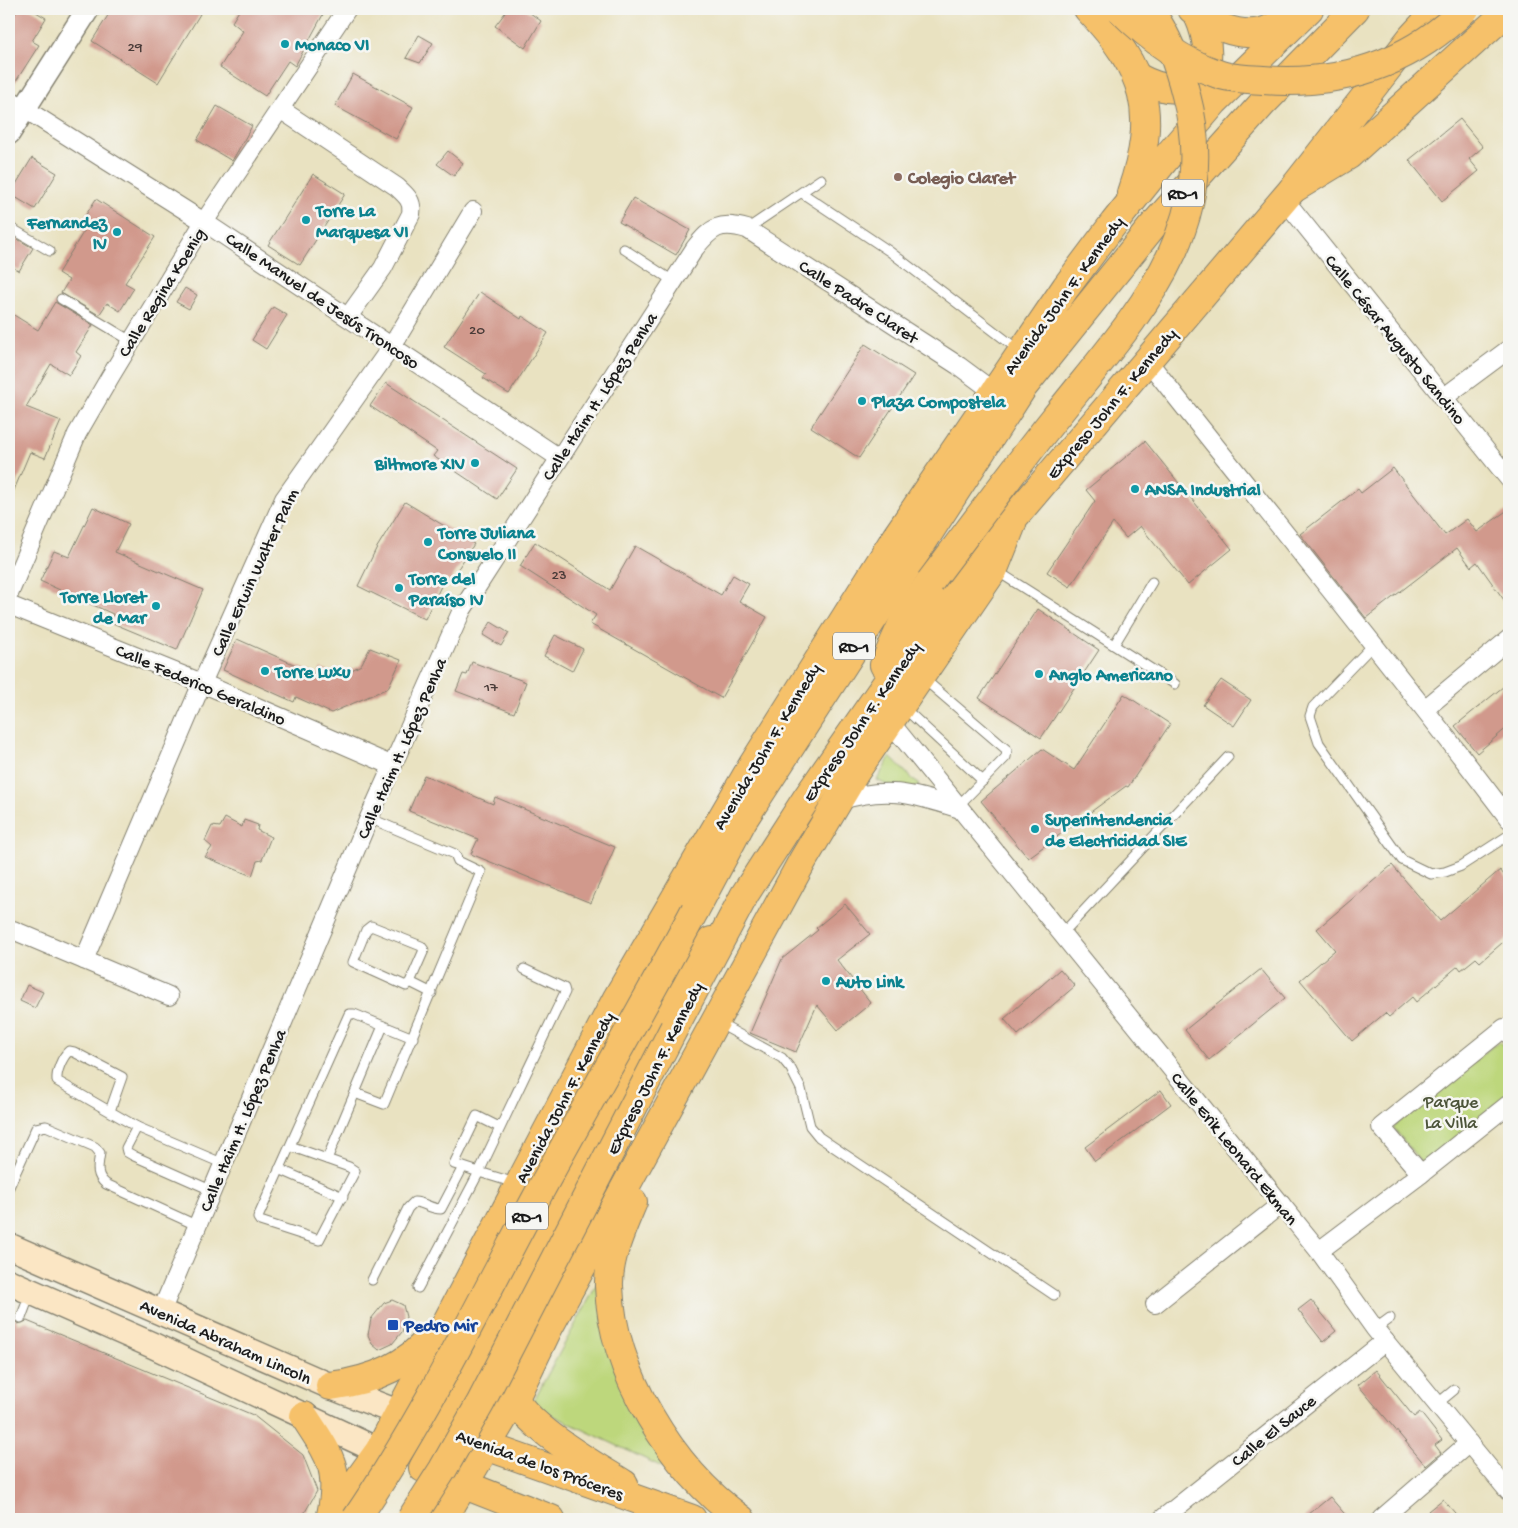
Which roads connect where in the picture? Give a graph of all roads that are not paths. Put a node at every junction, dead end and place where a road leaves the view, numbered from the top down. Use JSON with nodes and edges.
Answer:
{"nodes":[{"id":1,"x":88,"y":9,"type":"edge"},
{"id":2,"x":347,"y":9,"type":"edge"},
{"id":3,"x":1149,"y":9,"type":"edge"},
{"id":4,"x":1300,"y":9,"type":"edge"},
{"id":5,"x":1309,"y":9,"type":"edge"},
{"id":6,"x":1355,"y":9,"type":"edge"},
{"id":7,"x":1438,"y":9,"type":"edge"},
{"id":8,"x":1465,"y":9,"type":"edge"},
{"id":9,"x":1509,"y":10,"type":"edge"},
{"id":10,"x":1101,"y":11,"type":"edge"},
{"id":11,"x":1195,"y":12,"type":"edge"},
{"id":12,"x":1137,"y":77,"type":"junction"},
{"id":13,"x":16,"y":104,"type":"edge"},
{"id":14,"x":280,"y":109,"type":"junction"},
{"id":15,"x":9,"y":133,"type":"edge"},
{"id":16,"x":821,"y":179,"type":"dead end"},
{"id":17,"x":802,"y":193,"type":"junction"},
{"id":18,"x":1288,"y":194,"type":"junction"},
{"id":19,"x":473,"y":211,"type":"dead end"},
{"id":20,"x":204,"y":222,"type":"junction"},
{"id":21,"x":1114,"y":223,"type":"junction"},
{"id":22,"x":718,"y":226,"type":"joint"},
{"id":23,"x":9,"y":227,"type":"edge"},
{"id":24,"x":747,"y":229,"type":"junction"},
{"id":25,"x":624,"y":249,"type":"dead end"},
{"id":26,"x":50,"y":250,"type":"dead end"},
{"id":27,"x":673,"y":281,"type":"junction"},
{"id":28,"x":61,"y":299,"type":"dead end"},
{"id":29,"x":348,"y":317,"type":"junction"},
{"id":30,"x":131,"y":341,"type":"junction"},
{"id":31,"x":392,"y":346,"type":"junction"},
{"id":32,"x":1509,"y":349,"type":"edge"},
{"id":33,"x":1022,"y":352,"type":"junction"},
{"id":34,"x":1147,"y":360,"type":"junction"},
{"id":35,"x":1023,"y":387,"type":"junction"},
{"id":36,"x":994,"y":392,"type":"junction"},
{"id":37,"x":1443,"y":398,"type":"junction"},
{"id":38,"x":959,"y":447,"type":"junction"},
{"id":39,"x":558,"y":457,"type":"junction"},
{"id":40,"x":1509,"y":479,"type":"edge"},
{"id":41,"x":1016,"y":515,"type":"junction"},
{"id":42,"x":994,"y":569,"type":"junction"},
{"id":43,"x":1152,"y":582,"type":"dead end"},
{"id":44,"x":9,"y":594,"type":"edge"},
{"id":45,"x":9,"y":605,"type":"edge"},
{"id":46,"x":1509,"y":639,"type":"edge"},
{"id":47,"x":1114,"y":645,"type":"junction"},
{"id":48,"x":1372,"y":645,"type":"junction"},
{"id":49,"x":920,"y":676,"type":"junction"},
{"id":50,"x":202,"y":683,"type":"junction"},
{"id":51,"x":1175,"y":684,"type":"dead end"},
{"id":52,"x":1426,"y":708,"type":"junction"},
{"id":53,"x":895,"y":714,"type":"junction"},
{"id":54,"x":857,"y":725,"type":"junction"},
{"id":55,"x":1228,"y":757,"type":"dead end"},
{"id":56,"x":393,"y":766,"type":"junction"},
{"id":57,"x":983,"y":781,"type":"junction"},
{"id":58,"x":838,"y":801,"type":"junction"},
{"id":59,"x":957,"y":808,"type":"junction"},
{"id":60,"x":369,"y":818,"type":"junction"},
{"id":61,"x":1509,"y":819,"type":"edge"},
{"id":62,"x":1509,"y":835,"type":"edge"},
{"id":63,"x":745,"y":894,"type":"junction"},
{"id":64,"x":13,"y":930,"type":"dead end"},
{"id":65,"x":1061,"y":935,"type":"junction"},
{"id":66,"x":84,"y":960,"type":"junction"},
{"id":67,"x":524,"y":969,"type":"dead end"},
{"id":68,"x":410,"y":982,"type":"junction"},
{"id":69,"x":432,"y":993,"type":"junction"},
{"id":70,"x":169,"y":996,"type":"dead end"},
{"id":71,"x":723,"y":1010,"type":"junction"},
{"id":72,"x":383,"y":1026,"type":"junction"},
{"id":73,"x":1509,"y":1034,"type":"edge"},
{"id":74,"x":413,"y":1038,"type":"junction"},
{"id":75,"x":354,"y":1093,"type":"junction"},
{"id":76,"x":1509,"y":1104,"type":"edge"},
{"id":77,"x":110,"y":1111,"type":"junction"},
{"id":78,"x":137,"y":1127,"type":"junction"},
{"id":79,"x":499,"y":1127,"type":"junction"},
{"id":80,"x":290,"y":1146,"type":"junction"},
{"id":81,"x":327,"y":1159,"type":"junction"},
{"id":82,"x":224,"y":1164,"type":"junction"},
{"id":83,"x":463,"y":1167,"type":"junction"},
{"id":84,"x":279,"y":1170,"type":"junction"},
{"id":85,"x":479,"y":1172,"type":"junction"},
{"id":86,"x":1421,"y":1174,"type":"junction"},
{"id":87,"x":518,"y":1184,"type":"junction"},
{"id":88,"x":9,"y":1187,"type":"edge"},
{"id":89,"x":212,"y":1191,"type":"junction"},
{"id":90,"x":343,"y":1197,"type":"junction"},
{"id":91,"x":1281,"y":1204,"type":"junction"},
{"id":92,"x":198,"y":1226,"type":"junction"},
{"id":93,"x":9,"y":1246,"type":"edge"},
{"id":94,"x":1318,"y":1250,"type":"junction"},
{"id":95,"x":372,"y":1280,"type":"dead end"},
{"id":96,"x":9,"y":1282,"type":"edge"},
{"id":97,"x":418,"y":1288,"type":"dead end"},
{"id":98,"x":31,"y":1292,"type":"junction"},
{"id":99,"x":1054,"y":1295,"type":"dead end"},
{"id":100,"x":459,"y":1299,"type":"junction"},
{"id":101,"x":1155,"y":1304,"type":"dead end"},
{"id":102,"x":505,"y":1309,"type":"junction"},
{"id":103,"x":161,"y":1312,"type":"junction"},
{"id":104,"x":21,"y":1318,"type":"dead end"},
{"id":105,"x":1390,"y":1318,"type":"dead end"},
{"id":106,"x":1380,"y":1335,"type":"junction"},
{"id":107,"x":330,"y":1386,"type":"junction"},
{"id":108,"x":1454,"y":1390,"type":"dead end"},
{"id":109,"x":514,"y":1400,"type":"junction"},
{"id":110,"x":1437,"y":1404,"type":"junction"},
{"id":111,"x":399,"y":1413,"type":"junction"},
{"id":112,"x":304,"y":1416,"type":"junction"},
{"id":113,"x":445,"y":1430,"type":"junction"},
{"id":114,"x":1469,"y":1443,"type":"junction"},
{"id":115,"x":488,"y":1448,"type":"junction"},
{"id":116,"x":379,"y":1451,"type":"junction"},
{"id":117,"x":423,"y":1468,"type":"junction"},
{"id":118,"x":464,"y":1486,"type":"junction"},
{"id":119,"x":1509,"y":1492,"type":"edge"},
{"id":120,"x":656,"y":1505,"type":"junction"},
{"id":121,"x":330,"y":1519,"type":"edge"},
{"id":122,"x":356,"y":1519,"type":"edge"},
{"id":123,"x":411,"y":1519,"type":"edge"},
{"id":124,"x":443,"y":1519,"type":"edge"},
{"id":125,"x":551,"y":1519,"type":"edge"},
{"id":126,"x":692,"y":1519,"type":"edge"},
{"id":127,"x":741,"y":1519,"type":"edge"},
{"id":128,"x":1162,"y":1519,"type":"edge"},
{"id":129,"x":1381,"y":1519,"type":"edge"}],
"edges":[{"from":1,"to":13,"type":"street"},
{"from":2,"to":14,"type":"street","name":"Calle Regina Koenig"},
{"from":3,"to":54,"type":"main road","bridge":true},
{"from":4,"to":11,"type":"main road"},
{"from":5,"to":21,"type":"main road","name":"Avenida John F. Kennedy","number":"RD-1"},
{"from":6,"to":35,"type":"main road","name":"Expreso John F. Kennedy","number":"RD-1"},
{"from":7,"to":18,"type":"main road","name":"Expreso John F. Kennedy","number":"RD-1"},
{"from":8,"to":10,"type":"main road","bridge":true},
{"from":9,"to":18,"type":"main road","number":"RD-1"},
{"from":10,"to":12,"type":"main road"},
{"from":11,"to":12,"type":"main road"},
{"from":12,"to":21,"type":"main road"},
{"from":13,"to":15,"type":"street"},
{"from":13,"to":20,"type":"street","name":"Calle Manuel de Jesús Troncoso"},
{"from":14,"to":20,"type":"street","name":"Calle Regina Koenig"},
{"from":14,"to":29,"type":"street"},
{"from":16,"to":17,"type":"lane"},
{"from":17,"to":24,"type":"lane"},
{"from":17,"to":33,"type":"lane"},
{"from":18,"to":34,"type":"main road","name":"Expreso John F. Kennedy","number":"RD-1"},
{"from":18,"to":37,"type":"street","name":"Calle César Augusto Sandino"},
{"from":19,"to":31,"type":"street","name":"Calle Erwin Walter Palm"},
{"from":20,"to":29,"type":"street","name":"Calle Manuel de Jesús Troncoso"},
{"from":20,"to":30,"type":"street","name":"Calle Regina Koenig"},
{"from":21,"to":33,"type":"main road","name":"Avenida John F. Kennedy","number":"RD-1"},
{"from":22,"to":24,"type":"street","name":"Calle Padre Claret"},
{"from":22,"to":27,"type":"street","name":"Calle Haim H. López Penha"},
{"from":23,"to":26,"type":"lane"},
{"from":24,"to":36,"type":"street","name":"Calle Padre Claret"},
{"from":25,"to":27,"type":"lane"},
{"from":27,"to":39,"type":"street","name":"Calle Haim H. López Penha"},
{"from":28,"to":30,"type":"lane"},
{"from":29,"to":31,"type":"street","name":"Calle Manuel de Jesús Troncoso"},
{"from":30,"to":44,"type":"street","name":"Calle Regina Koenig"},
{"from":31,"to":39,"type":"street","name":"Calle Manuel de Jesús Troncoso"},
{"from":31,"to":50,"type":"street","name":"Calle Erwin Walter Palm"},
{"from":32,"to":37,"type":"street"},
{"from":33,"to":36,"type":"main road","name":"Avenida John F. Kennedy","number":"RD-1"},
{"from":34,"to":41,"type":"main road","name":"Expreso John F. Kennedy","number":"RD-1"},
{"from":34,"to":48,"type":"street"},
{"from":35,"to":38,"type":"main road"},
{"from":35,"to":122,"type":"main road","name":"Expreso John F. Kennedy","number":"RD-1","bridge":true},
{"from":36,"to":38,"type":"main road","name":"Avenida John F. Kennedy","number":"RD-1"},
{"from":37,"to":40,"type":"street","name":"Calle César Augusto Sandino"},
{"from":38,"to":87,"type":"main road","name":"Avenida John F. Kennedy","number":"RD-1"},
{"from":39,"to":56,"type":"street","name":"Calle Haim H. López Penha"},
{"from":41,"to":42,"type":"main road","number":"RD-1"},
{"from":41,"to":54,"type":"main road","name":"Expreso John F. Kennedy","number":"RD-1"},
{"from":42,"to":47,"type":"lane"},
{"from":42,"to":49,"type":"main road","number":"RD-1"},
{"from":43,"to":47,"type":"lane"},
{"from":45,"to":50,"type":"street","name":"Calle Federico Geraldino"},
{"from":46,"to":52,"type":"street"},
{"from":47,"to":51,"type":"lane"},
{"from":48,"to":52,"type":"street"},
{"from":48,"to":62,"type":"lane"},
{"from":49,"to":53,"type":"main road","number":"RD-1"},
{"from":49,"to":57,"type":"lane"},
{"from":50,"to":56,"type":"street","name":"Calle Federico Geraldino"},
{"from":50,"to":66,"type":"street","name":"Calle Erwin Walter Palm"},
{"from":52,"to":61,"type":"street"},
{"from":53,"to":57,"type":"lane"},
{"from":53,"to":58,"type":"main road","number":"RD-1"},
{"from":53,"to":59,"type":"street","name":"Calle Erik Leonard Ekman"},
{"from":54,"to":63,"type":"main road","name":"Expreso John F. Kennedy","number":"RD-1"},
{"from":55,"to":65,"type":"lane"},
{"from":56,"to":60,"type":"street","name":"Calle Haim H. López Penha"},
{"from":57,"to":59,"type":"lane"},
{"from":58,"to":59,"type":"street"},
{"from":58,"to":71,"type":"main road","number":"RD-1"},
{"from":59,"to":65,"type":"street","name":"Calle Erik Leonard Ekman"},
{"from":60,"to":69,"type":"lane"},
{"from":60,"to":82,"type":"street","name":"Calle Haim H. López Penha"},
{"from":63,"to":102,"type":"main road"},
{"from":63,"to":123,"type":"main road","name":"Expreso John F. Kennedy","number":"RD-1","bridge":true},
{"from":64,"to":66,"type":"street"},
{"from":65,"to":91,"type":"street","name":"Calle Erik Leonard Ekman"},
{"from":66,"to":70,"type":"street"},
{"from":67,"to":79,"type":"lane"},
{"from":68,"to":68,"type":"lane"},
{"from":68,"to":69,"type":"lane"},
{"from":69,"to":74,"type":"lane"},
{"from":71,"to":99,"type":"lane"},
{"from":71,"to":109,"type":"main road","number":"RD-1"},
{"from":71,"to":127,"type":"main road"},
{"from":72,"to":74,"type":"lane"},
{"from":72,"to":75,"type":"lane"},
{"from":72,"to":80,"type":"lane"},
{"from":73,"to":86,"type":"street"},
{"from":74,"to":75,"type":"lane"},
{"from":75,"to":81,"type":"lane"},
{"from":76,"to":86,"type":"street"},
{"from":77,"to":77,"type":"lane"},
{"from":77,"to":78,"type":"lane"},
{"from":78,"to":82,"type":"lane"},
{"from":78,"to":89,"type":"lane"},
{"from":79,"to":83,"type":"lane"},
{"from":79,"to":85,"type":"lane"},
{"from":80,"to":81,"type":"lane"},
{"from":80,"to":84,"type":"lane"},
{"from":81,"to":90,"type":"lane"},
{"from":82,"to":89,"type":"street","name":"Calle Haim H. López Penha"},
{"from":83,"to":85,"type":"lane"},
{"from":83,"to":95,"type":"lane"},
{"from":84,"to":90,"type":"lane"},
{"from":84,"to":90,"type":"lane"},
{"from":85,"to":87,"type":"lane"},
{"from":85,"to":97,"type":"lane"},
{"from":86,"to":94,"type":"street"},
{"from":87,"to":100,"type":"main road","name":"Avenida John F. Kennedy","number":"RD-1"},
{"from":88,"to":92,"type":"lane"},
{"from":89,"to":92,"type":"street","name":"Calle Haim H. López Penha"},
{"from":91,"to":94,"type":"street","name":"Calle Erik Leonard Ekman"},
{"from":91,"to":101,"type":"street"},
{"from":92,"to":103,"type":"street","name":"Calle Haim H. López Penha"},
{"from":93,"to":103,"type":"main road","name":"Avenida Abraham Lincoln"},
{"from":94,"to":106,"type":"street","name":"Calle Erik Leonard Ekman"},
{"from":96,"to":98,"type":"main road","name":"Avenida Abraham Lincoln"},
{"from":98,"to":104,"type":"lane"},
{"from":98,"to":112,"type":"main road","name":"Avenida Abraham Lincoln"},
{"from":100,"to":107,"type":"main road"},
{"from":100,"to":111,"type":"main road","name":"Avenida John F. Kennedy","number":"RD-1"},
{"from":102,"to":109,"type":"main road"},
{"from":102,"to":113,"type":"main road"},
{"from":103,"to":107,"type":"main road","name":"Avenida Abraham Lincoln"},
{"from":105,"to":106,"type":"lane"},
{"from":106,"to":110,"type":"street","name":"Calle Erik Leonard Ekman"},
{"from":106,"to":128,"type":"street","name":"Calle El Sauce"},
{"from":107,"to":111,"type":"main road","name":"Avenida Abraham Lincoln"},
{"from":108,"to":110,"type":"lane"},
{"from":109,"to":115,"type":"main road","number":"RD-1"},
{"from":109,"to":120,"type":"main road"},
{"from":110,"to":114,"type":"street","name":"Calle Erik Leonard Ekman"},
{"from":111,"to":113,"type":"main road","name":"Avenida Abraham Lincoln"},
{"from":111,"to":116,"type":"main road","name":"Avenida John F. Kennedy","number":"RD-1"},
{"from":112,"to":116,"type":"main road","name":"Avenida Abraham Lincoln"},
{"from":112,"to":121,"type":"main road"},
{"from":113,"to":115,"type":"main road","name":"Avenida de los Próceres"},
{"from":113,"to":117,"type":"main road"},
{"from":114,"to":119,"type":"street","name":"Calle Erik Leonard Ekman"},
{"from":114,"to":129,"type":"street"},
{"from":115,"to":118,"type":"main road","number":"RD-1"},
{"from":115,"to":120,"type":"main road","name":"Avenida de los Próceres"},
{"from":116,"to":117,"type":"main road","name":"Avenida Abraham Lincoln"},
{"from":116,"to":121,"type":"main road","name":"Avenida John F. Kennedy","number":"RD-1"},
{"from":117,"to":118,"type":"main road"},
{"from":118,"to":124,"type":"main road","number":"RD-1"},
{"from":118,"to":125,"type":"main road"},
{"from":120,"to":126,"type":"main road","name":"Avenida de los Próceres"}]}
